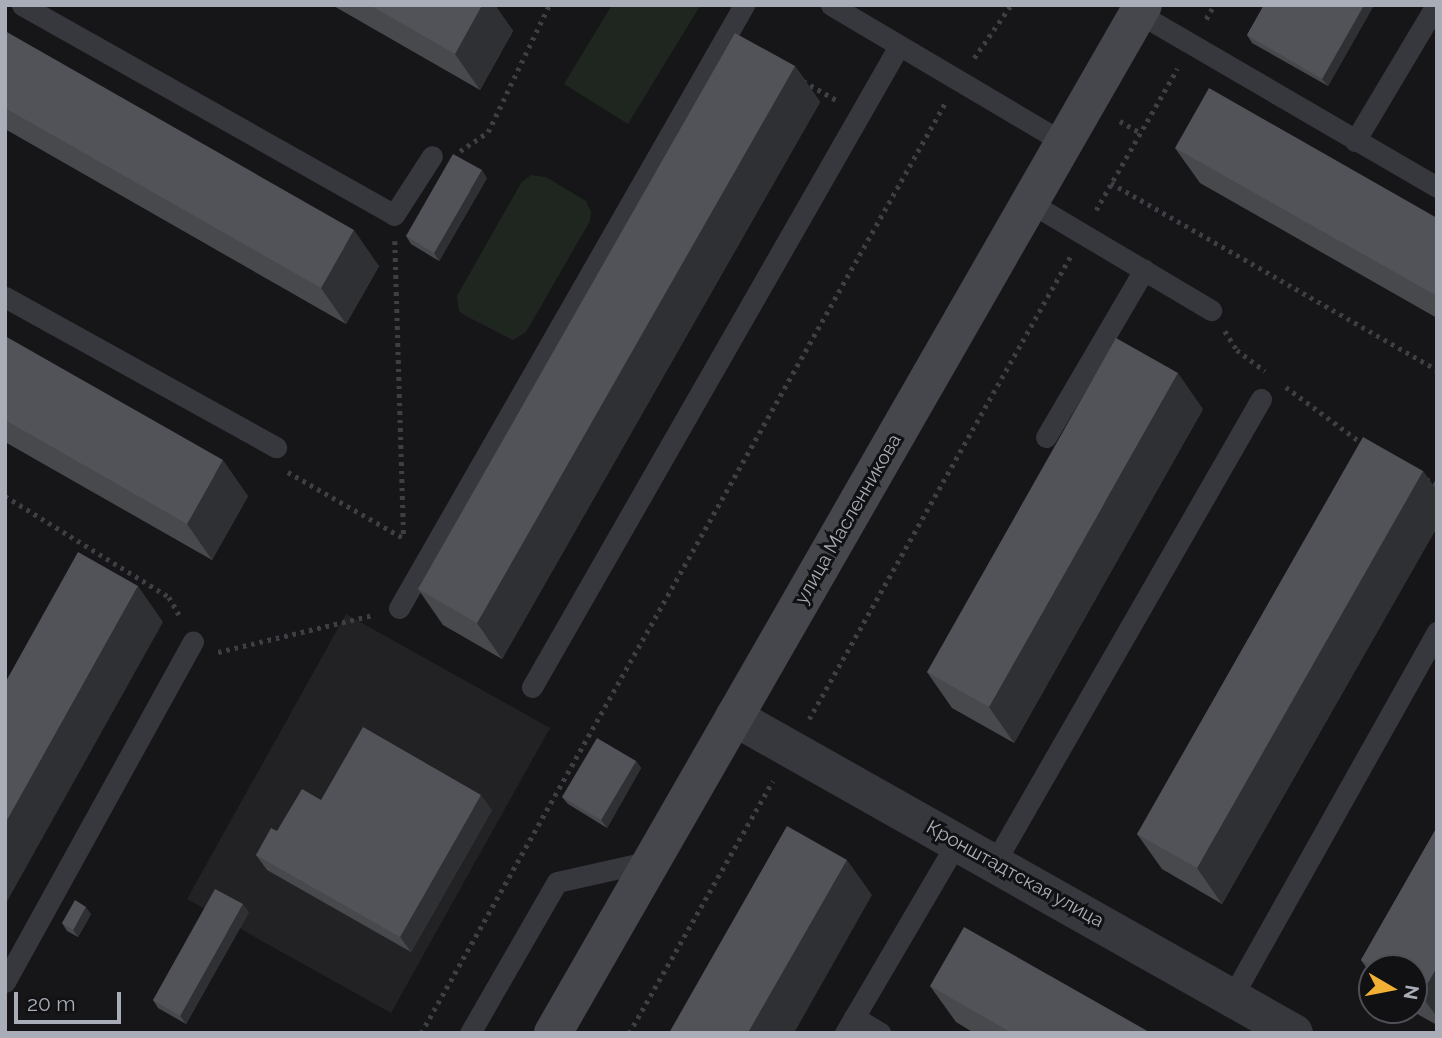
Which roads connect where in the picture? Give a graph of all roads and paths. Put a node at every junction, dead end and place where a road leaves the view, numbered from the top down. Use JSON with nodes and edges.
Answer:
{"nodes":[{"id":1,"x":22,"y":5,"type":"edge"},
{"id":2,"x":549,"y":5,"type":"edge"},
{"id":3,"x":744,"y":5,"type":"edge"},
{"id":4,"x":831,"y":5,"type":"edge"},
{"id":5,"x":1011,"y":5,"type":"edge"},
{"id":6,"x":1214,"y":5,"type":"edge"},
{"id":7,"x":1436,"y":5,"type":"edge"},
{"id":8,"x":1141,"y":9,"type":"edge"},
{"id":9,"x":1191,"y":45,"type":"junction"},
{"id":10,"x":899,"y":46,"type":"junction"},
{"id":11,"x":793,"y":75,"type":"edge"},
{"id":12,"x":958,"y":81,"type":"junction"},
{"id":13,"x":860,"y":114,"type":"junction"},
{"id":14,"x":1355,"y":141,"type":"junction"},
{"id":15,"x":1064,"y":143,"type":"junction"},
{"id":16,"x":432,"y":156,"type":"joint"},
{"id":17,"x":1111,"y":183,"type":"junction"},
{"id":18,"x":1437,"y":187,"type":"edge"},
{"id":19,"x":1029,"y":202,"type":"junction"},
{"id":20,"x":394,"y":215,"type":"junction"},
{"id":21,"x":1083,"y":234,"type":"junction"},
{"id":22,"x":1144,"y":270,"type":"junction"},
{"id":23,"x":5,"y":297,"type":"edge"},
{"id":24,"x":1211,"y":310,"type":"joint"},
{"id":25,"x":1437,"y":370,"type":"edge"},
{"id":26,"x":1273,"y":377,"type":"dead end"},
{"id":27,"x":1285,"y":385,"type":"dead end"},
{"id":28,"x":1261,"y":398,"type":"dead end"},
{"id":29,"x":1046,"y":437,"type":"dead end"},
{"id":30,"x":276,"y":447,"type":"joint"},
{"id":31,"x":1373,"y":450,"type":"edge"},
{"id":32,"x":1416,"y":473,"type":"edge"},
{"id":33,"x":1437,"y":485,"type":"edge"},
{"id":34,"x":5,"y":496,"type":"edge"},
{"id":35,"x":404,"y":538,"type":"junction"},
{"id":36,"x":430,"y":553,"type":"junction"},
{"id":37,"x":399,"y":608,"type":"joint"},
{"id":38,"x":1437,"y":632,"type":"edge"},
{"id":39,"x":194,"y":641,"type":"joint"},
{"id":40,"x":183,"y":660,"type":"junction"},
{"id":41,"x":532,"y":687,"type":"dead end"},
{"id":42,"x":734,"y":717,"type":"junction"},
{"id":43,"x":792,"y":749,"type":"junction"},
{"id":44,"x":957,"y":842,"type":"junction"},
{"id":45,"x":651,"y":861,"type":"junction"},
{"id":46,"x":995,"y":862,"type":"junction"},
{"id":47,"x":5,"y":982,"type":"edge"},
{"id":48,"x":1231,"y":997,"type":"junction"},
{"id":49,"x":850,"y":1025,"type":"edge"},
{"id":50,"x":421,"y":1033,"type":"edge"},
{"id":51,"x":470,"y":1033,"type":"edge"},
{"id":52,"x":553,"y":1033,"type":"edge"},
{"id":53,"x":629,"y":1033,"type":"edge"},
{"id":54,"x":881,"y":1033,"type":"edge"},
{"id":55,"x":1294,"y":1033,"type":"edge"}],
"edges":[{"from":1,"to":20,"type":"lane"},
{"from":2,"to":16,"type":"path"},
{"from":3,"to":36,"type":"lane"},
{"from":4,"to":10,"type":"lane"},
{"from":5,"to":12,"type":"path"},
{"from":6,"to":9,"type":"path"},
{"from":7,"to":14,"type":"lane"},
{"from":8,"to":9,"type":"lane"},
{"from":8,"to":15,"type":"street","name":"улица Масленникова"},
{"from":9,"to":14,"type":"lane"},
{"from":9,"to":17,"type":"path"},
{"from":10,"to":12,"type":"lane"},
{"from":10,"to":13,"type":"lane"},
{"from":11,"to":13,"type":"path"},
{"from":12,"to":15,"type":"lane"},
{"from":12,"to":50,"type":"path"},
{"from":13,"to":41,"type":"lane"},
{"from":14,"to":18,"type":"lane"},
{"from":15,"to":19,"type":"street","name":"улица Масленникова"},
{"from":16,"to":20,"type":"lane"},
{"from":17,"to":21,"type":"path"},
{"from":17,"to":25,"type":"path"},
{"from":19,"to":21,"type":"lane"},
{"from":19,"to":42,"type":"street","name":"улица Масленникова"},
{"from":20,"to":35,"type":"path"},
{"from":21,"to":22,"type":"lane"},
{"from":21,"to":43,"type":"path"},
{"from":22,"to":24,"type":"lane"},
{"from":22,"to":29,"type":"lane"},
{"from":23,"to":30,"type":"lane"},
{"from":24,"to":26,"type":"path"},
{"from":27,"to":31,"type":"path"},
{"from":28,"to":46,"type":"lane"},
{"from":30,"to":35,"type":"path"},
{"from":32,"to":33,"type":"path"},
{"from":34,"to":39,"type":"path"},
{"from":35,"to":36,"type":"path"},
{"from":36,"to":37,"type":"lane"},
{"from":37,"to":40,"type":"path"},
{"from":38,"to":48,"type":"lane"},
{"from":39,"to":40,"type":"lane"},
{"from":40,"to":47,"type":"lane"},
{"from":42,"to":43,"type":"street","name":"Кронштадтская улица"},
{"from":42,"to":45,"type":"street","name":"улица Масленникова"},
{"from":43,"to":44,"type":"street","name":"Кронштадтская улица"},
{"from":43,"to":53,"type":"path"},
{"from":44,"to":46,"type":"street","name":"Кронштадтская улица"},
{"from":44,"to":49,"type":"lane"},
{"from":45,"to":51,"type":"lane"},
{"from":45,"to":52,"type":"street","name":"улица Масленникова"},
{"from":46,"to":48,"type":"street","name":"Кронштадтская улица"},
{"from":48,"to":55,"type":"street","name":"Кронштадтская улица"},
{"from":49,"to":54,"type":"lane"}]}
